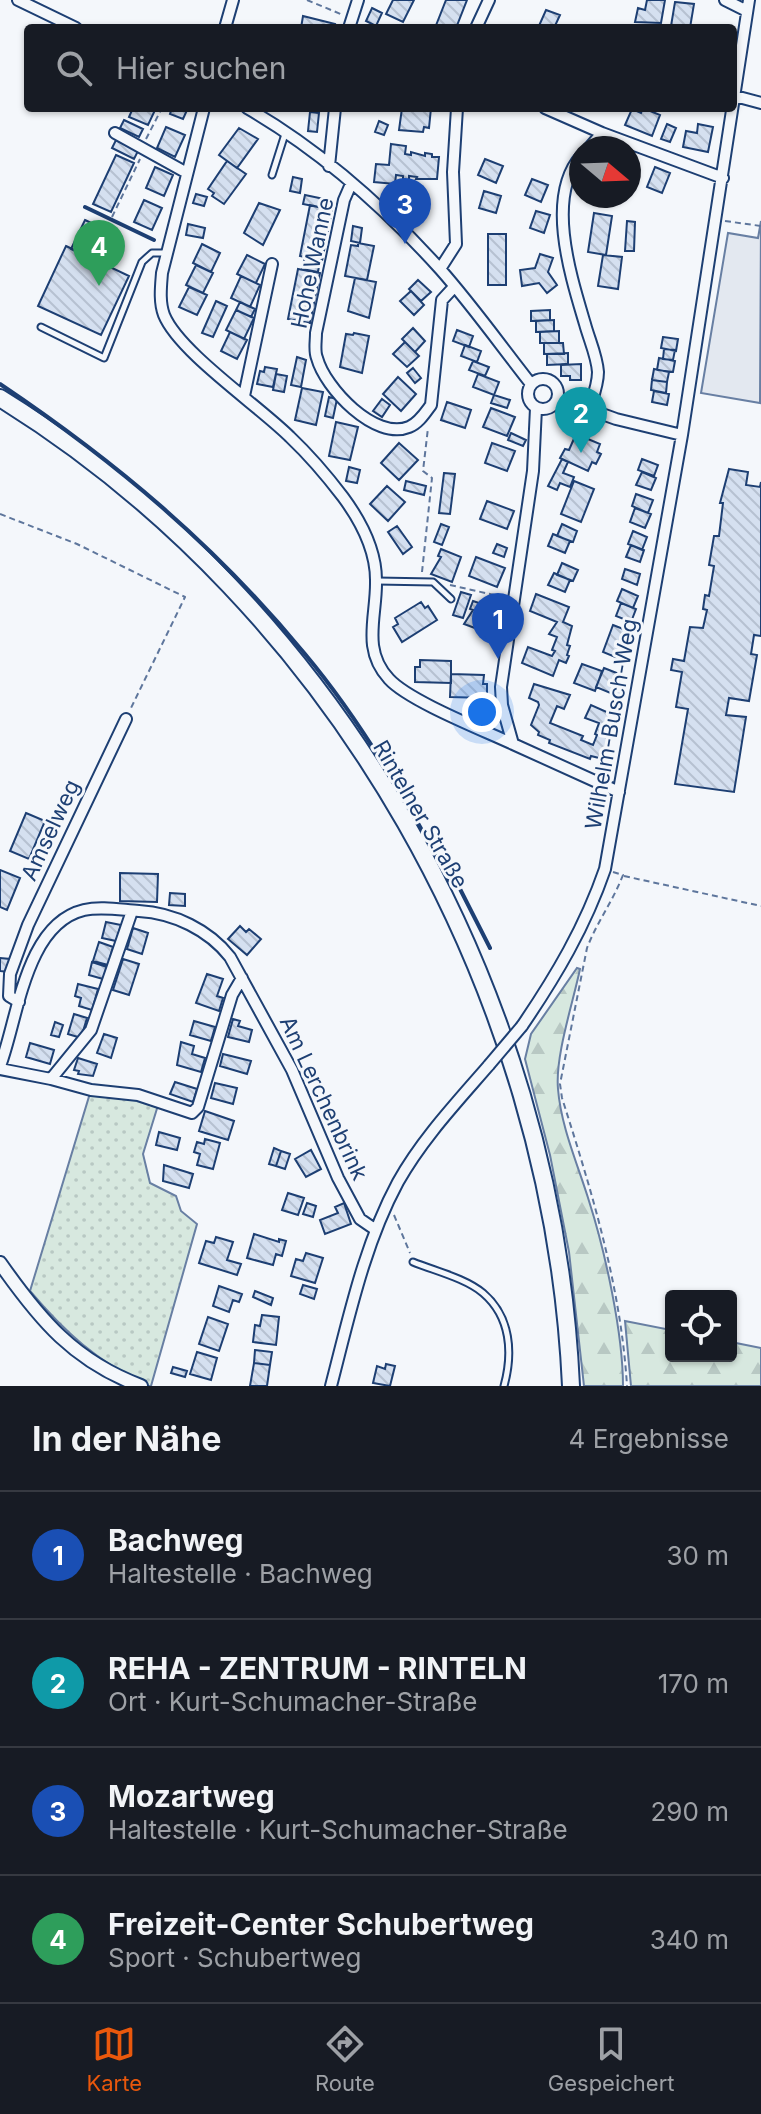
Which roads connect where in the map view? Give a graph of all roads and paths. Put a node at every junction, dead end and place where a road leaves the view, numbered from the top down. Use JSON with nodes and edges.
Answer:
{"nodes":[{"id":1,"x":18,"y":0,"type":"edge"},
{"id":2,"x":233,"y":0,"type":"edge"},
{"id":3,"x":307,"y":0,"type":"edge"},
{"id":4,"x":358,"y":0,"type":"edge"},
{"id":5,"x":489,"y":0,"type":"edge"},
{"id":6,"x":725,"y":0,"type":"edge"},
{"id":7,"x":748,"y":5,"type":"edge"},
{"id":8,"x":350,"y":23,"type":"edge"},
{"id":9,"x":68,"y":24,"type":"edge"},
{"id":10,"x":226,"y":24,"type":"edge"},
{"id":11,"x":478,"y":24,"type":"edge"},
{"id":12,"x":737,"y":82,"type":"edge"},
{"id":13,"x":737,"y":97,"type":"edge"},
{"id":14,"x":761,"y":103,"type":"edge"},
{"id":15,"x":160,"y":112,"type":"edge"},
{"id":16,"x":203,"y":112,"type":"edge"},
{"id":17,"x":253,"y":112,"type":"edge"},
{"id":18,"x":335,"y":112,"type":"edge"},
{"id":19,"x":459,"y":112,"type":"edge"},
{"id":20,"x":554,"y":112,"type":"edge"},
{"id":21,"x":733,"y":112,"type":"edge"},
{"id":22,"x":115,"y":133,"type":"dead end"},
{"id":23,"x":285,"y":133,"type":"junction"},
{"id":24,"x":602,"y":133,"type":"junction"},
{"id":25,"x":599,"y":136,"type":"edge"},
{"id":26,"x":142,"y":148,"type":"junction"},
{"id":27,"x":329,"y":166,"type":"junction"},
{"id":28,"x":187,"y":173,"type":"junction"},
{"id":29,"x":569,"y":174,"type":"edge"},
{"id":30,"x":272,"y":175,"type":"dead end"},
{"id":31,"x":723,"y":178,"type":"junction"},
{"id":32,"x":351,"y":184,"type":"junction"},
{"id":33,"x":112,"y":217,"type":"dead end"},
{"id":34,"x":716,"y":219,"type":"junction"},
{"id":35,"x":761,"y":226,"type":"edge"},
{"id":36,"x":167,"y":253,"type":"junction"},
{"id":37,"x":272,"y":264,"type":"dead end"},
{"id":38,"x":440,"y":269,"type":"junction"},
{"id":39,"x":454,"y":287,"type":"junction"},
{"id":40,"x":41,"y":327,"type":"dead end"},
{"id":41,"x":531,"y":384,"type":"junction"},
{"id":42,"x":244,"y":396,"type":"junction"},
{"id":43,"x":0,"y":398,"type":"edge"},
{"id":44,"x":558,"y":398,"type":"junction"},
{"id":45,"x":431,"y":405,"type":"junction"},
{"id":46,"x":536,"y":408,"type":"junction"},
{"id":47,"x":589,"y":409,"type":"junction"},
{"id":48,"x":682,"y":435,"type":"junction"},
{"id":49,"x":0,"y":514,"type":"edge"},
{"id":50,"x":376,"y":581,"type":"junction"},
{"id":51,"x":421,"y":581,"type":"junction"},
{"id":52,"x":433,"y":582,"type":"junction"},
{"id":53,"x":451,"y":599,"type":"dead end"},
{"id":54,"x":513,"y":599,"type":"junction"},
{"id":55,"x":126,"y":719,"type":"joint"},
{"id":56,"x":513,"y":744,"type":"junction"},
{"id":57,"x":619,"y":792,"type":"junction"},
{"id":58,"x":605,"y":869,"type":"junction"},
{"id":59,"x":623,"y":875,"type":"junction"},
{"id":60,"x":761,"y":906,"type":"edge"},
{"id":61,"x":132,"y":911,"type":"junction"},
{"id":62,"x":242,"y":978,"type":"junction"},
{"id":63,"x":19,"y":1002,"type":"junction"},
{"id":64,"x":0,"y":1068,"type":"edge"},
{"id":65,"x":51,"y":1079,"type":"junction"},
{"id":66,"x":389,"y":1203,"type":"junction"},
{"id":67,"x":376,"y":1230,"type":"junction"},
{"id":68,"x":413,"y":1262,"type":"joint"},
{"id":69,"x":0,"y":1263,"type":"edge"},
{"id":70,"x":141,"y":1386,"type":"edge"},
{"id":71,"x":331,"y":1386,"type":"edge"},
{"id":72,"x":504,"y":1386,"type":"edge"},
{"id":73,"x":571,"y":1386,"type":"edge"},
{"id":74,"x":627,"y":1386,"type":"edge"}],
"edges":[{"from":1,"to":9,"type":"street"},
{"from":2,"to":10,"type":"street"},
{"from":3,"to":8,"type":"path"},
{"from":4,"to":8,"type":"street"},
{"from":5,"to":11,"type":"street"},
{"from":6,"to":7,"type":"street"},
{"from":7,"to":12,"type":"street","name":"Wilhelm-Busch-Weg"},
{"from":13,"to":14,"type":"street"},
{"from":15,"to":26,"type":"path"},
{"from":16,"to":28,"type":"street"},
{"from":17,"to":23,"type":"street"},
{"from":18,"to":27,"type":"street"},
{"from":19,"to":38,"type":"street"},
{"from":20,"to":24,"type":"street"},
{"from":21,"to":31,"type":"street","name":"Wilhelm-Busch-Weg"},
{"from":22,"to":26,"type":"street"},
{"from":23,"to":27,"type":"street"},
{"from":23,"to":30,"type":"lane"},
{"from":24,"to":25,"type":"street"},
{"from":24,"to":31,"type":"street"},
{"from":26,"to":28,"type":"street"},
{"from":26,"to":33,"type":"path"},
{"from":27,"to":32,"type":"street"},
{"from":28,"to":36,"type":"street"},
{"from":29,"to":47,"type":"street"},
{"from":31,"to":34,"type":"street","name":"Wilhelm-Busch-Weg"},
{"from":32,"to":38,"type":"street"},
{"from":32,"to":45,"type":"street","name":"Hohe Wanne"},
{"from":34,"to":35,"type":"path"},
{"from":34,"to":48,"type":"street","name":"Wilhelm-Busch-Weg"},
{"from":36,"to":40,"type":"lane"},
{"from":36,"to":42,"type":"street"},
{"from":37,"to":42,"type":"street"},
{"from":38,"to":39,"type":"street"},
{"from":39,"to":41,"type":"street"},
{"from":39,"to":45,"type":"street"},
{"from":41,"to":44,"type":"street"},
{"from":41,"to":46,"type":"street"},
{"from":42,"to":50,"type":"street"},
{"from":43,"to":73,"type":"main road","name":"Rintelner Straße"},
{"from":44,"to":46,"type":"street"},
{"from":44,"to":47,"type":"street"},
{"from":45,"to":51,"type":"path"},
{"from":46,"to":54,"type":"street"},
{"from":47,"to":48,"type":"street"},
{"from":48,"to":57,"type":"street","name":"Wilhelm-Busch-Weg"},
{"from":49,"to":55,"type":"path"},
{"from":50,"to":51,"type":"lane"},
{"from":50,"to":56,"type":"street"},
{"from":51,"to":52,"type":"lane"},
{"from":52,"to":53,"type":"lane"},
{"from":52,"to":54,"type":"path"},
{"from":54,"to":56,"type":"street"},
{"from":55,"to":63,"type":"street","name":"Amselweg"},
{"from":56,"to":57,"type":"street"},
{"from":57,"to":58,"type":"street","name":"Wilhelm-Busch-Weg"},
{"from":58,"to":59,"type":"path"},
{"from":58,"to":66,"type":"street","name":"Wilhelm-Busch-Weg","bridge":true},
{"from":59,"to":60,"type":"path"},
{"from":59,"to":74,"type":"path"},
{"from":61,"to":62,"type":"street","name":"Am Lerchenbrink"},
{"from":61,"to":63,"type":"street","name":"Am Lerchenbrink"},
{"from":61,"to":65,"type":"street"},
{"from":62,"to":65,"type":"street","name":"Am Lerchenbrink"},
{"from":62,"to":67,"type":"street","name":"Am Lerchenbrink"},
{"from":63,"to":64,"type":"street","name":"Am Lerchenbrink"},
{"from":64,"to":65,"type":"street","name":"Am Lerchenbrink"},
{"from":66,"to":67,"type":"street","name":"Wilhelm-Busch-Weg"},
{"from":66,"to":68,"type":"path"},
{"from":67,"to":71,"type":"street","name":"Wilhelm-Busch-Weg"},
{"from":68,"to":72,"type":"lane"},
{"from":69,"to":70,"type":"street"}]}
